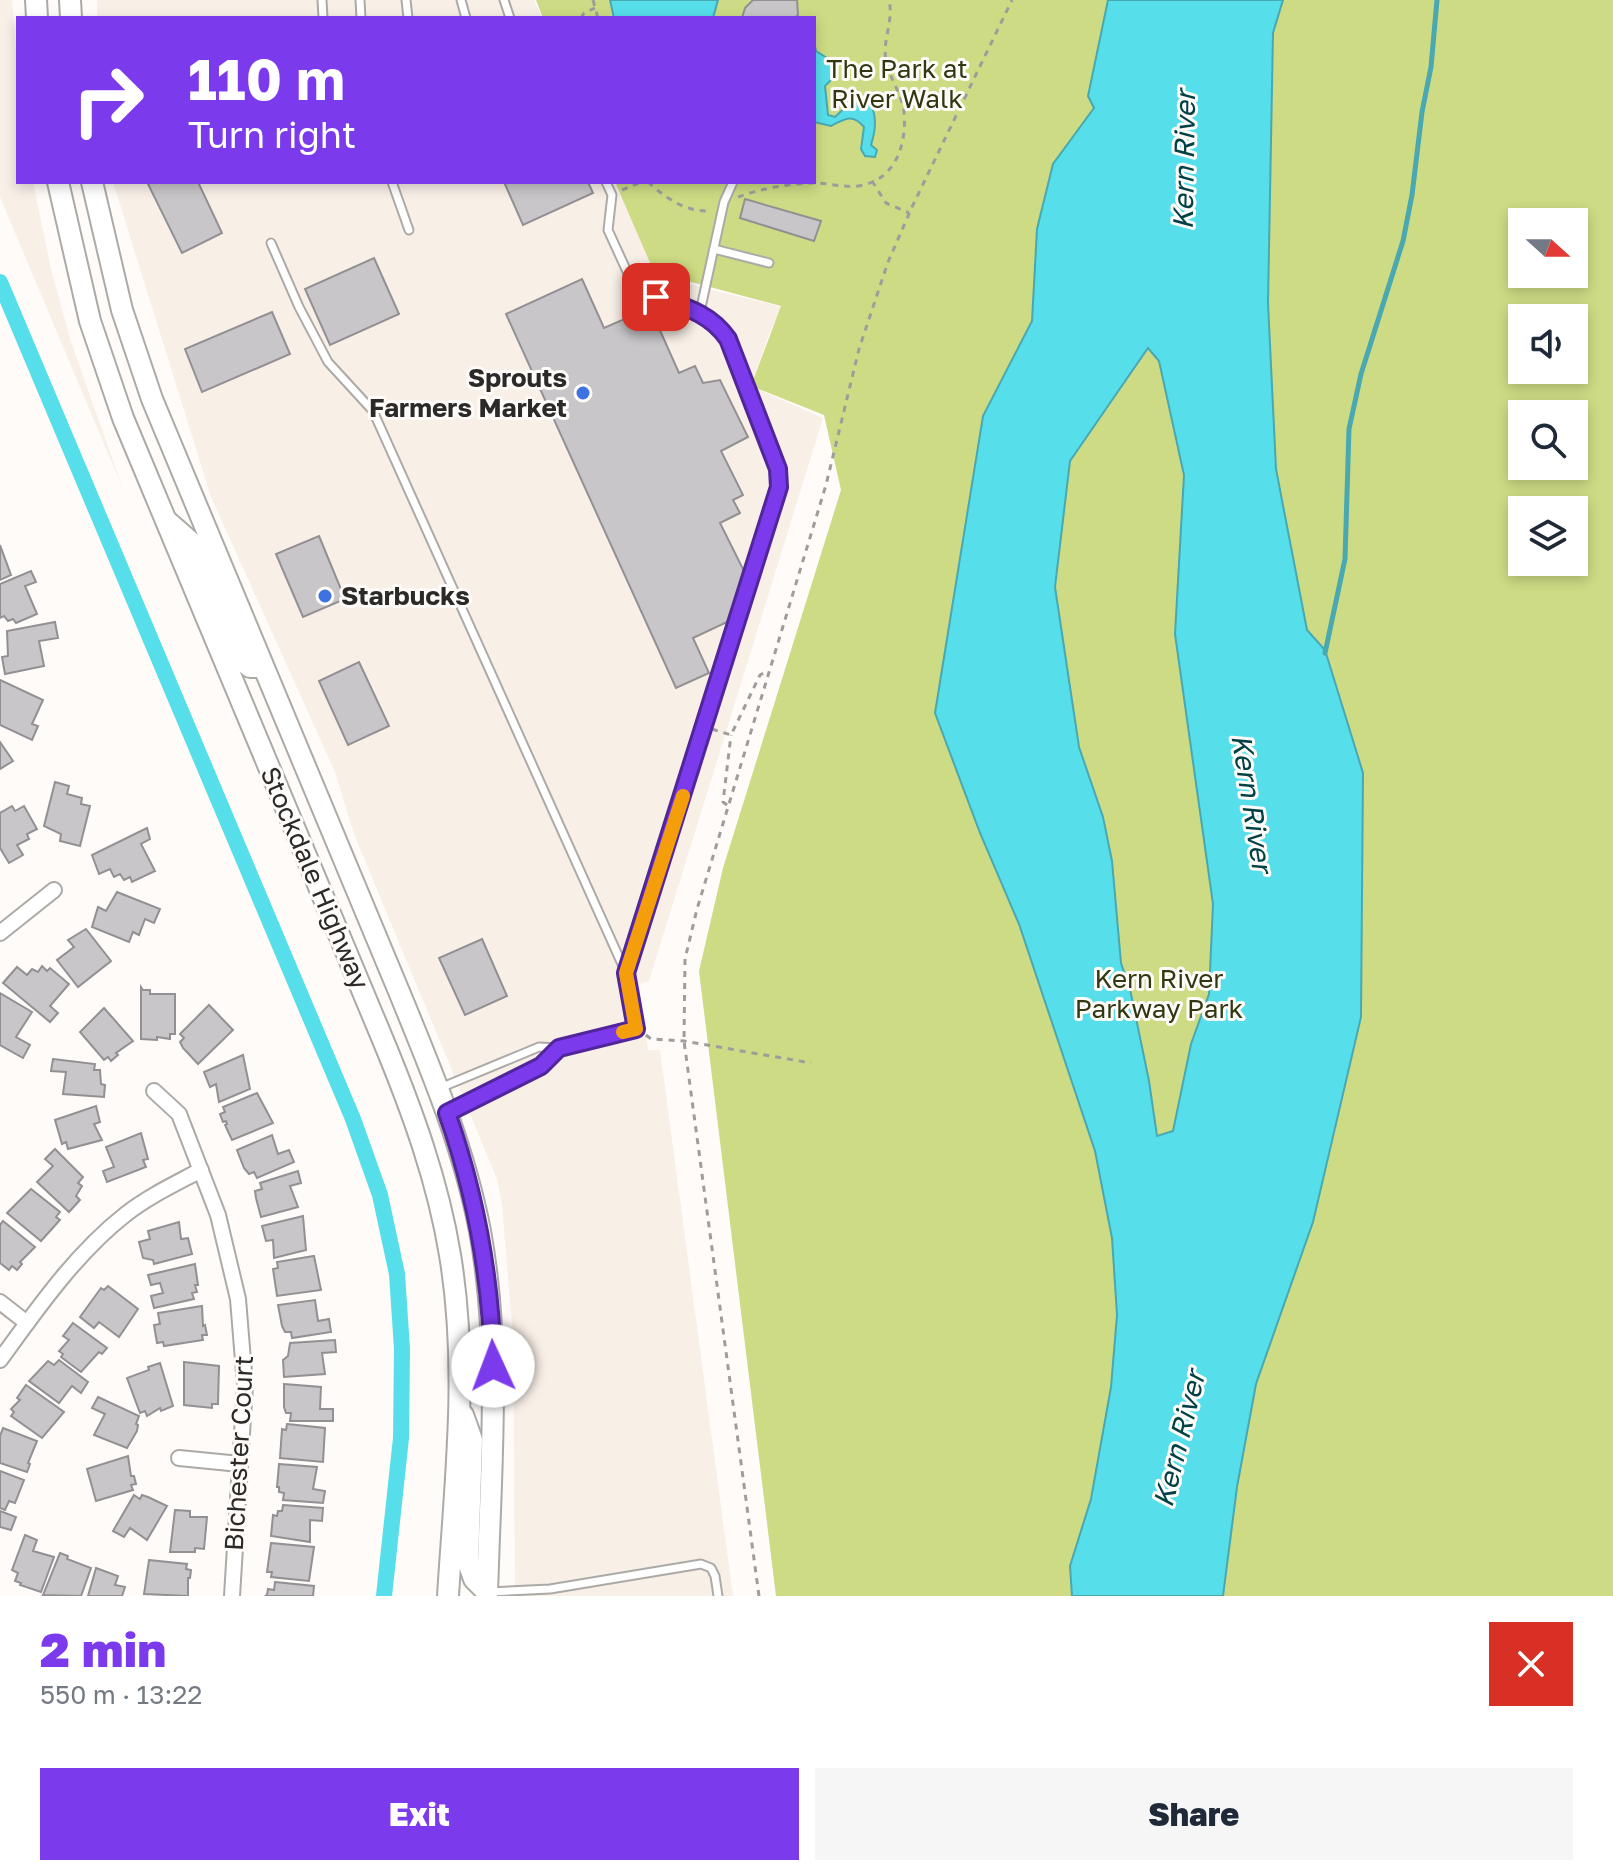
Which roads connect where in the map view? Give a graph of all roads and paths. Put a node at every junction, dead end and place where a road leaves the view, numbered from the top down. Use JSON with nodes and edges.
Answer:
{"nodes":[{"id":1,"x":593,"y":0,"type":"edge"},
{"id":2,"x":889,"y":0,"type":"edge"},
{"id":3,"x":1012,"y":0,"type":"edge"},
{"id":4,"x":595,"y":8,"type":"junction"},
{"id":5,"x":582,"y":16,"type":"edge"},
{"id":6,"x":597,"y":16,"type":"edge"},
{"id":7,"x":872,"y":181,"type":"junction"},
{"id":8,"x":816,"y":182,"type":"edge"},
{"id":9,"x":58,"y":184,"type":"edge"},
{"id":10,"x":92,"y":184,"type":"edge"},
{"id":11,"x":393,"y":184,"type":"edge"},
{"id":12,"x":607,"y":184,"type":"edge"},
{"id":13,"x":637,"y":184,"type":"edge"},
{"id":14,"x":650,"y":184,"type":"edge"},
{"id":15,"x":732,"y":184,"type":"edge"},
{"id":16,"x":794,"y":184,"type":"edge"},
{"id":17,"x":612,"y":195,"type":"junction"},
{"id":18,"x":724,"y":202,"type":"junction"},
{"id":19,"x":909,"y":213,"type":"junction"},
{"id":20,"x":409,"y":230,"type":"dead end"},
{"id":21,"x":271,"y":243,"type":"dead end"},
{"id":22,"x":714,"y":249,"type":"junction"},
{"id":23,"x":769,"y":263,"type":"dead end"},
{"id":24,"x":700,"y":312,"type":"junction"},
{"id":25,"x":165,"y":519,"type":"junction"},
{"id":26,"x":262,"y":667,"type":"junction"},
{"id":27,"x":768,"y":671,"type":"junction"},
{"id":28,"x":705,"y":727,"type":"junction"},
{"id":29,"x":731,"y":735,"type":"junction"},
{"id":30,"x":728,"y":806,"type":"junction"},
{"id":31,"x":54,"y":890,"type":"dead end"},
{"id":32,"x":0,"y":933,"type":"edge"},
{"id":33,"x":626,"y":973,"type":"junction"},
{"id":34,"x":636,"y":1029,"type":"junction"},
{"id":35,"x":684,"y":1041,"type":"junction"},
{"id":36,"x":559,"y":1048,"type":"junction"},
{"id":37,"x":811,"y":1063,"type":"dead end"},
{"id":38,"x":438,"y":1089,"type":"junction"},
{"id":39,"x":154,"y":1091,"type":"dead end"},
{"id":40,"x":447,"y":1113,"type":"junction"},
{"id":41,"x":201,"y":1170,"type":"junction"},
{"id":42,"x":0,"y":1302,"type":"edge"},
{"id":43,"x":27,"y":1323,"type":"junction"},
{"id":44,"x":0,"y":1360,"type":"edge"},
{"id":45,"x":460,"y":1408,"type":"junction"},
{"id":46,"x":179,"y":1458,"type":"dead end"},
{"id":47,"x":240,"y":1464,"type":"junction"},
{"id":48,"x":487,"y":1594,"type":"edge"},
{"id":49,"x":232,"y":1596,"type":"edge"},
{"id":50,"x":448,"y":1596,"type":"edge"},
{"id":51,"x":718,"y":1596,"type":"edge"},
{"id":52,"x":759,"y":1596,"type":"edge"}],
"edges":[{"from":1,"to":4,"type":"path"},
{"from":2,"to":7,"type":"path"},
{"from":3,"to":19,"type":"path"},
{"from":4,"to":5,"type":"path"},
{"from":4,"to":6,"type":"path"},
{"from":7,"to":8,"type":"path"},
{"from":7,"to":19,"type":"path"},
{"from":9,"to":25,"type":"main road","name":"Stockdale Highway"},
{"from":10,"to":26,"type":"main road","name":"Stockdale Highway"},
{"from":11,"to":20,"type":"lane"},
{"from":12,"to":17,"type":"lane"},
{"from":13,"to":17,"type":"path"},
{"from":14,"to":18,"type":"path"},
{"from":15,"to":18,"type":"lane"},
{"from":16,"to":18,"type":"path"},
{"from":17,"to":24,"type":"lane"},
{"from":18,"to":22,"type":"lane"},
{"from":19,"to":27,"type":"path"},
{"from":21,"to":33,"type":"lane"},
{"from":22,"to":23,"type":"lane"},
{"from":22,"to":24,"type":"lane"},
{"from":24,"to":28,"type":"lane"},
{"from":25,"to":26,"type":"main road"},
{"from":25,"to":45,"type":"main road","name":"Stockdale Highway"},
{"from":26,"to":38,"type":"main road","name":"Stockdale Highway"},
{"from":27,"to":29,"type":"path"},
{"from":27,"to":30,"type":"path"},
{"from":28,"to":29,"type":"path"},
{"from":28,"to":33,"type":"lane"},
{"from":29,"to":30,"type":"path"},
{"from":30,"to":35,"type":"path"},
{"from":31,"to":32,"type":"street"},
{"from":33,"to":34,"type":"lane"},
{"from":34,"to":35,"type":"path"},
{"from":34,"to":36,"type":"lane"},
{"from":35,"to":37,"type":"path"},
{"from":35,"to":52,"type":"path"},
{"from":36,"to":38,"type":"lane"},
{"from":36,"to":40,"type":"lane"},
{"from":38,"to":40,"type":"main road","name":"Stockdale Highway"},
{"from":39,"to":41,"type":"street","name":"Bichester Court"},
{"from":40,"to":48,"type":"main road","name":"Stockdale Highway"},
{"from":41,"to":43,"type":"street"},
{"from":41,"to":47,"type":"street","name":"Bichester Court"},
{"from":42,"to":43,"type":"street"},
{"from":43,"to":44,"type":"street"},
{"from":45,"to":48,"type":"main road"},
{"from":45,"to":50,"type":"main road","name":"Stockdale Highway"},
{"from":46,"to":47,"type":"street"},
{"from":47,"to":49,"type":"street","name":"Bichester Court"},
{"from":48,"to":51,"type":"lane"}]}
